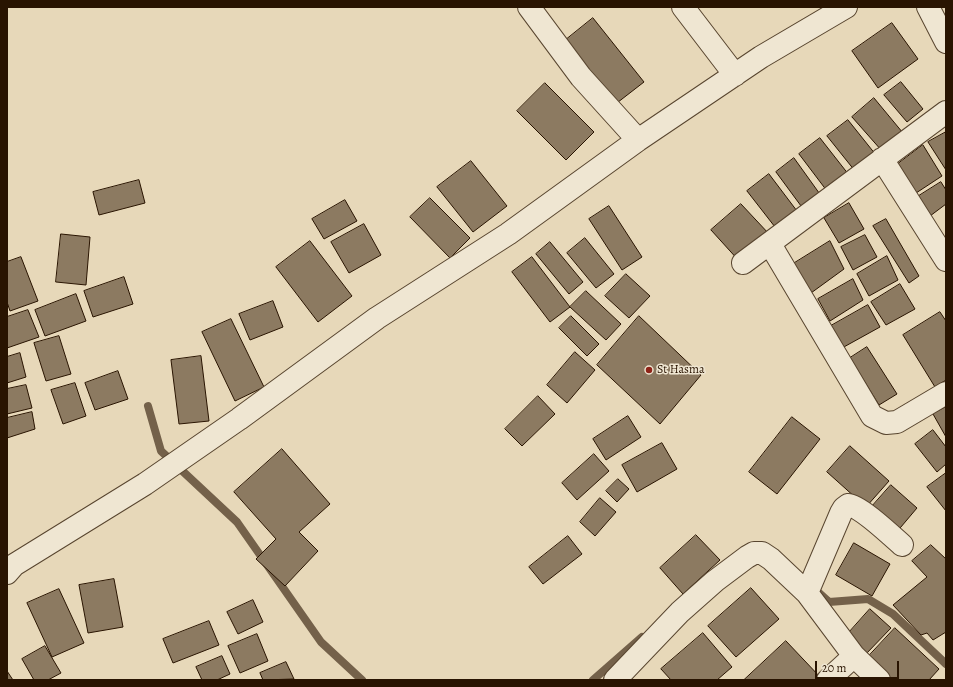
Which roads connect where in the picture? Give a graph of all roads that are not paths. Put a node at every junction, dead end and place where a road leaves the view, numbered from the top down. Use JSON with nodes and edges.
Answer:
{"nodes":[{"id":1,"x":529,"y":7,"type":"edge"},
{"id":2,"x":683,"y":7,"type":"edge"},
{"id":3,"x":846,"y":7,"type":"edge"},
{"id":4,"x":928,"y":7,"type":"edge"},
{"id":5,"x":946,"y":42,"type":"edge"},
{"id":6,"x":734,"y":75,"type":"junction"},
{"id":7,"x":946,"y":112,"type":"edge"},
{"id":8,"x":638,"y":140,"type":"junction"},
{"id":9,"x":882,"y":159,"type":"junction"},
{"id":10,"x":770,"y":244,"type":"junction"},
{"id":11,"x":946,"y":260,"type":"edge"},
{"id":12,"x":742,"y":263,"type":"dead end"},
{"id":13,"x":946,"y":393,"type":"edge"},
{"id":14,"x":902,"y":545,"type":"dead end"},
{"id":15,"x":9,"y":564,"type":"edge"},
{"id":16,"x":811,"y":585,"type":"junction"},
{"id":17,"x":854,"y":656,"type":"junction"},
{"id":18,"x":615,"y":680,"type":"edge"},
{"id":19,"x":828,"y":680,"type":"edge"},
{"id":20,"x":879,"y":680,"type":"edge"}],
"edges":[{"from":1,"to":8,"type":"street"},
{"from":2,"to":6,"type":"street"},
{"from":3,"to":6,"type":"street"},
{"from":4,"to":5,"type":"street"},
{"from":6,"to":8,"type":"street"},
{"from":7,"to":9,"type":"street"},
{"from":8,"to":15,"type":"street"},
{"from":9,"to":10,"type":"street"},
{"from":9,"to":11,"type":"street"},
{"from":10,"to":12,"type":"street"},
{"from":10,"to":13,"type":"street"},
{"from":14,"to":16,"type":"street"},
{"from":16,"to":17,"type":"street"},
{"from":16,"to":18,"type":"street"},
{"from":17,"to":19,"type":"street"},
{"from":17,"to":20,"type":"street"}]}
